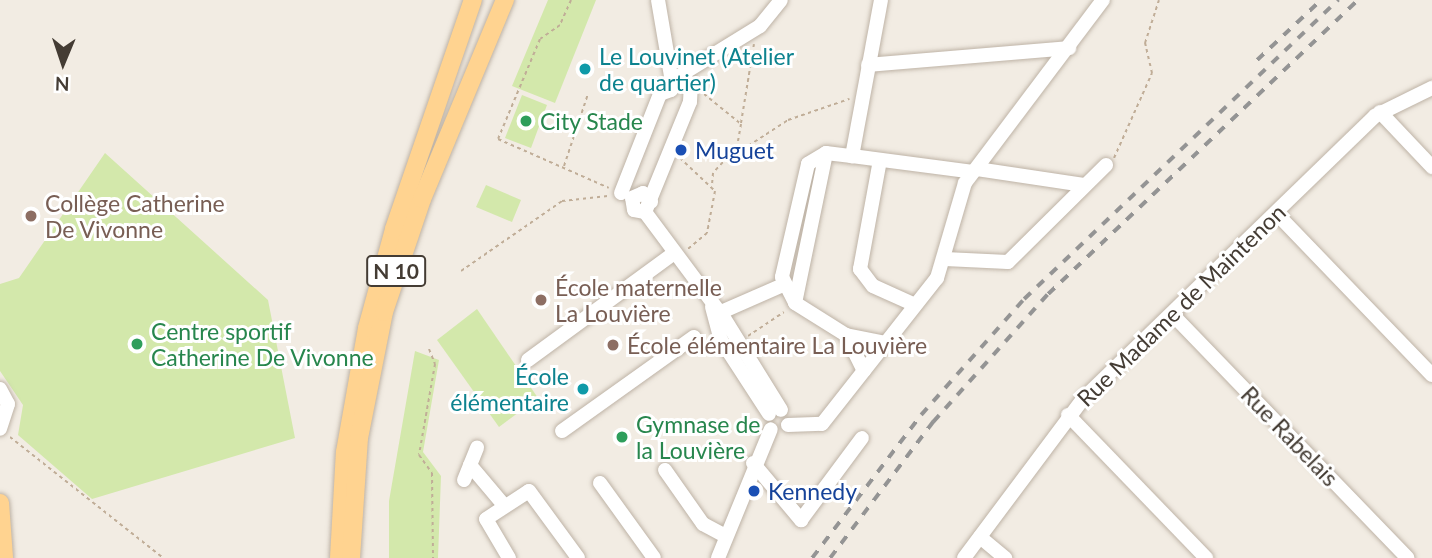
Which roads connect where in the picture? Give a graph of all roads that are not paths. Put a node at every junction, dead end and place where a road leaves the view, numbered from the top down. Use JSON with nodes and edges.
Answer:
{"nodes":[{"id":1,"x":473,"y":0,"type":"edge"},
{"id":2,"x":493,"y":0,"type":"edge"},
{"id":3,"x":505,"y":0,"type":"edge"},
{"id":4,"x":657,"y":0,"type":"edge"},
{"id":5,"x":781,"y":0,"type":"edge"},
{"id":6,"x":881,"y":0,"type":"edge"},
{"id":7,"x":1103,"y":0,"type":"edge"},
{"id":8,"x":1069,"y":48,"type":"junction"},
{"id":9,"x":868,"y":65,"type":"junction"},
{"id":10,"x":681,"y":87,"type":"junction"},
{"id":11,"x":1432,"y":88,"type":"edge"},
{"id":12,"x":1380,"y":112,"type":"junction"},
{"id":13,"x":826,"y":153,"type":"junction"},
{"id":14,"x":852,"y":156,"type":"junction"},
{"id":15,"x":880,"y":160,"type":"junction"},
{"id":16,"x":1106,"y":165,"type":"road end"},
{"id":17,"x":1432,"y":167,"type":"edge"},
{"id":18,"x":975,"y":171,"type":"junction"},
{"id":19,"x":1084,"y":185,"type":"junction"},
{"id":20,"x":621,"y":193,"type":"dead end"},
{"id":21,"x":1276,"y":213,"type":"junction"},
{"id":22,"x":394,"y":237,"type":"junction"},
{"id":23,"x":674,"y":253,"type":"junction"},
{"id":24,"x":945,"y":259,"type":"junction"},
{"id":25,"x":785,"y":284,"type":"junction"},
{"id":26,"x":795,"y":303,"type":"junction"},
{"id":27,"x":915,"y":305,"type":"junction"},
{"id":28,"x":716,"y":310,"type":"junction"},
{"id":29,"x":1172,"y":314,"type":"junction"},
{"id":30,"x":846,"y":335,"type":"junction"},
{"id":31,"x":694,"y":337,"type":"dead end"},
{"id":32,"x":886,"y":343,"type":"junction"},
{"id":33,"x":528,"y":360,"type":"dead end"},
{"id":34,"x":863,"y":371,"type":"junction"},
{"id":35,"x":1432,"y":375,"type":"edge"},
{"id":36,"x":0,"y":389,"type":"edge"},
{"id":37,"x":1068,"y":415,"type":"junction"},
{"id":38,"x":774,"y":418,"type":"junction"},
{"id":39,"x":0,"y":429,"type":"edge"},
{"id":40,"x":562,"y":431,"type":"dead end"},
{"id":41,"x":862,"y":438,"type":"dead end"},
{"id":42,"x":477,"y":448,"type":"dead end"},
{"id":43,"x":753,"y":463,"type":"junction"},
{"id":44,"x":470,"y":465,"type":"junction"},
{"id":45,"x":665,"y":470,"type":"dead end"},
{"id":46,"x":464,"y":480,"type":"dead end"},
{"id":47,"x":600,"y":483,"type":"dead end"},
{"id":48,"x":0,"y":503,"type":"edge"},
{"id":49,"x":503,"y":504,"type":"junction"},
{"id":50,"x":726,"y":537,"type":"junction"},
{"id":51,"x":980,"y":537,"type":"junction"},
{"id":52,"x":4,"y":558,"type":"edge"},
{"id":53,"x":339,"y":558,"type":"edge"},
{"id":54,"x":351,"y":558,"type":"edge"},
{"id":55,"x":509,"y":558,"type":"edge"},
{"id":56,"x":578,"y":558,"type":"edge"},
{"id":57,"x":654,"y":558,"type":"edge"},
{"id":58,"x":718,"y":558,"type":"edge"},
{"id":59,"x":964,"y":558,"type":"edge"},
{"id":60,"x":1004,"y":558,"type":"edge"},
{"id":61,"x":1206,"y":558,"type":"edge"},
{"id":62,"x":1408,"y":558,"type":"edge"}],
"edges":[{"from":1,"to":22,"type":"main road"},
{"from":2,"to":22,"type":"main road","number":"N 10"},
{"from":3,"to":54,"type":"main road","number":"N 10"},
{"from":4,"to":10,"type":"street"},
{"from":5,"to":10,"type":"street"},
{"from":6,"to":9,"type":"street"},
{"from":7,"to":8,"type":"street"},
{"from":8,"to":9,"type":"street"},
{"from":8,"to":18,"type":"street"},
{"from":9,"to":14,"type":"street"},
{"from":10,"to":20,"type":"street"},
{"from":10,"to":23,"type":"street"},
{"from":11,"to":12,"type":"street","name":"Rue Madame de Maintenon"},
{"from":12,"to":17,"type":"street"},
{"from":12,"to":21,"type":"street","name":"Rue Madame de Maintenon"},
{"from":13,"to":14,"type":"street"},
{"from":13,"to":25,"type":"street"},
{"from":13,"to":26,"type":"street"},
{"from":14,"to":15,"type":"street"},
{"from":15,"to":18,"type":"street"},
{"from":15,"to":27,"type":"street"},
{"from":16,"to":19,"type":"street"},
{"from":18,"to":19,"type":"street"},
{"from":18,"to":24,"type":"street"},
{"from":19,"to":24,"type":"street"},
{"from":21,"to":29,"type":"street","name":"Rue Madame de Maintenon"},
{"from":21,"to":35,"type":"street"},
{"from":22,"to":53,"type":"main road","number":"N 10"},
{"from":23,"to":28,"type":"street"},
{"from":23,"to":33,"type":"street"},
{"from":24,"to":27,"type":"street"},
{"from":25,"to":26,"type":"street"},
{"from":25,"to":28,"type":"street"},
{"from":26,"to":30,"type":"street"},
{"from":27,"to":32,"type":"street"},
{"from":28,"to":38,"type":"street"},
{"from":28,"to":38,"type":"street"},
{"from":29,"to":37,"type":"street","name":"Rue Madame de Maintenon"},
{"from":29,"to":62,"type":"street","name":"Rue Rabelais"},
{"from":30,"to":32,"type":"street"},
{"from":30,"to":34,"type":"street"},
{"from":31,"to":40,"type":"street"},
{"from":32,"to":34,"type":"street"},
{"from":34,"to":38,"type":"street"},
{"from":36,"to":39,"type":"street"},
{"from":37,"to":51,"type":"street","name":"Rue Madame de Maintenon"},
{"from":37,"to":61,"type":"street"},
{"from":38,"to":43,"type":"street"},
{"from":41,"to":43,"type":"street"},
{"from":42,"to":44,"type":"street"},
{"from":43,"to":50,"type":"street"},
{"from":44,"to":46,"type":"street"},
{"from":44,"to":49,"type":"street"},
{"from":45,"to":50,"type":"street"},
{"from":47,"to":57,"type":"street"},
{"from":48,"to":52,"type":"main road"},
{"from":49,"to":55,"type":"street"},
{"from":49,"to":56,"type":"street"},
{"from":50,"to":58,"type":"street"},
{"from":51,"to":59,"type":"street","name":"Rue Madame de Maintenon"},
{"from":51,"to":60,"type":"street"}]}
